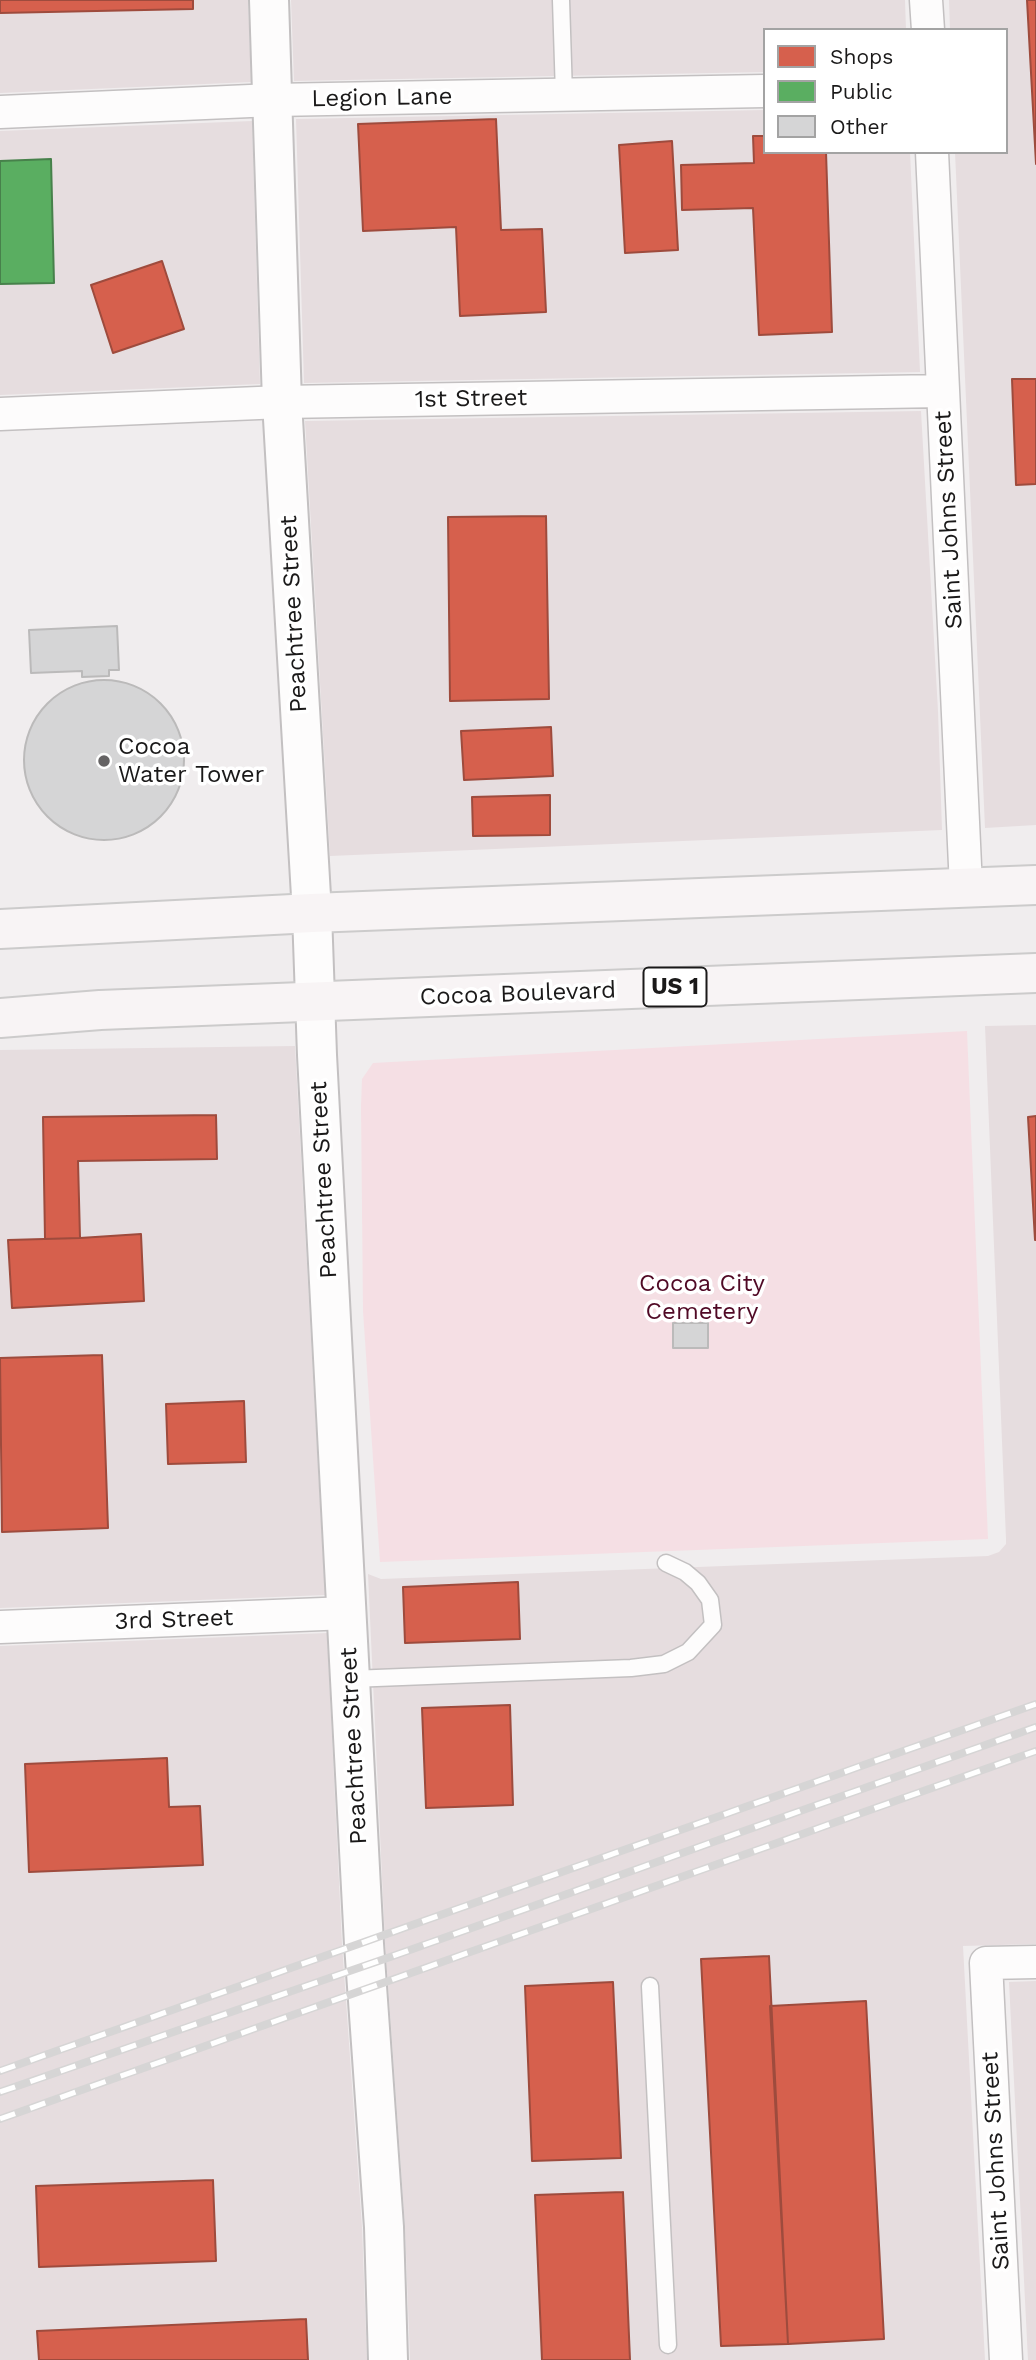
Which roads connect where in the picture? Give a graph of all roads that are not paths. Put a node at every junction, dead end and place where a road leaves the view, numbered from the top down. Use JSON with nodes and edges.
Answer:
{"nodes":[{"id":1,"x":269,"y":0,"type":"edge"},
{"id":2,"x":561,"y":0,"type":"edge"},
{"id":3,"x":926,"y":0,"type":"edge"},
{"id":4,"x":928,"y":28,"type":"edge"},
{"id":5,"x":763,"y":91,"type":"edge"},
{"id":6,"x":564,"y":95,"type":"junction"},
{"id":7,"x":273,"y":100,"type":"junction"},
{"id":8,"x":0,"y":112,"type":"edge"},
{"id":9,"x":932,"y":154,"type":"edge"},
{"id":10,"x":942,"y":391,"type":"junction"},
{"id":11,"x":282,"y":402,"type":"junction"},
{"id":12,"x":0,"y":414,"type":"edge"},
{"id":13,"x":1036,"y":885,"type":"edge"},
{"id":14,"x":966,"y":887,"type":"junction"},
{"id":15,"x":312,"y":913,"type":"junction"},
{"id":16,"x":0,"y":929,"type":"edge"},
{"id":17,"x":1036,"y":973,"type":"edge"},
{"id":18,"x":314,"y":1002,"type":"junction"},
{"id":19,"x":0,"y":1017,"type":"edge"},
{"id":20,"x":666,"y":1563,"type":"dead end"},
{"id":21,"x":348,"y":1613,"type":"junction"},
{"id":22,"x":0,"y":1627,"type":"edge"},
{"id":23,"x":351,"y":1679,"type":"junction"},
{"id":24,"x":1036,"y":1962,"type":"edge"},
{"id":25,"x":650,"y":1986,"type":"dead end"},
{"id":26,"x":668,"y":2345,"type":"dead end"},
{"id":27,"x":388,"y":2360,"type":"edge"},
{"id":28,"x":1006,"y":2360,"type":"edge"}],
"edges":[{"from":1,"to":7,"type":"street","name":"Peachtree Street"},
{"from":2,"to":6,"type":"lane"},
{"from":3,"to":4,"type":"street"},
{"from":5,"to":6,"type":"street","name":"Legion Lane"},
{"from":6,"to":7,"type":"street","name":"Legion Lane"},
{"from":7,"to":8,"type":"street","name":"Legion Lane"},
{"from":7,"to":11,"type":"street","name":"Peachtree Street"},
{"from":9,"to":10,"type":"street","name":"Saint Johns Street"},
{"from":10,"to":11,"type":"street","name":"1st Street"},
{"from":10,"to":14,"type":"street","name":"Saint Johns Street"},
{"from":11,"to":12,"type":"street","name":"1st Street"},
{"from":11,"to":15,"type":"street","name":"Peachtree Street"},
{"from":13,"to":14,"type":"main road"},
{"from":14,"to":15,"type":"main road"},
{"from":15,"to":16,"type":"main road"},
{"from":15,"to":18,"type":"street","name":"Peachtree Street"},
{"from":17,"to":18,"type":"main road","name":"Cocoa Boulevard","number":"US 1"},
{"from":18,"to":19,"type":"main road","name":"Cocoa Boulevard","number":"US 1"},
{"from":18,"to":21,"type":"street","name":"Peachtree Street"},
{"from":20,"to":23,"type":"lane"},
{"from":21,"to":22,"type":"street","name":"3rd Street"},
{"from":21,"to":23,"type":"street","name":"Peachtree Street"},
{"from":23,"to":27,"type":"street","name":"Peachtree Street"},
{"from":24,"to":28,"type":"street","name":"Saint Johns Street"},
{"from":25,"to":26,"type":"lane"}]}
